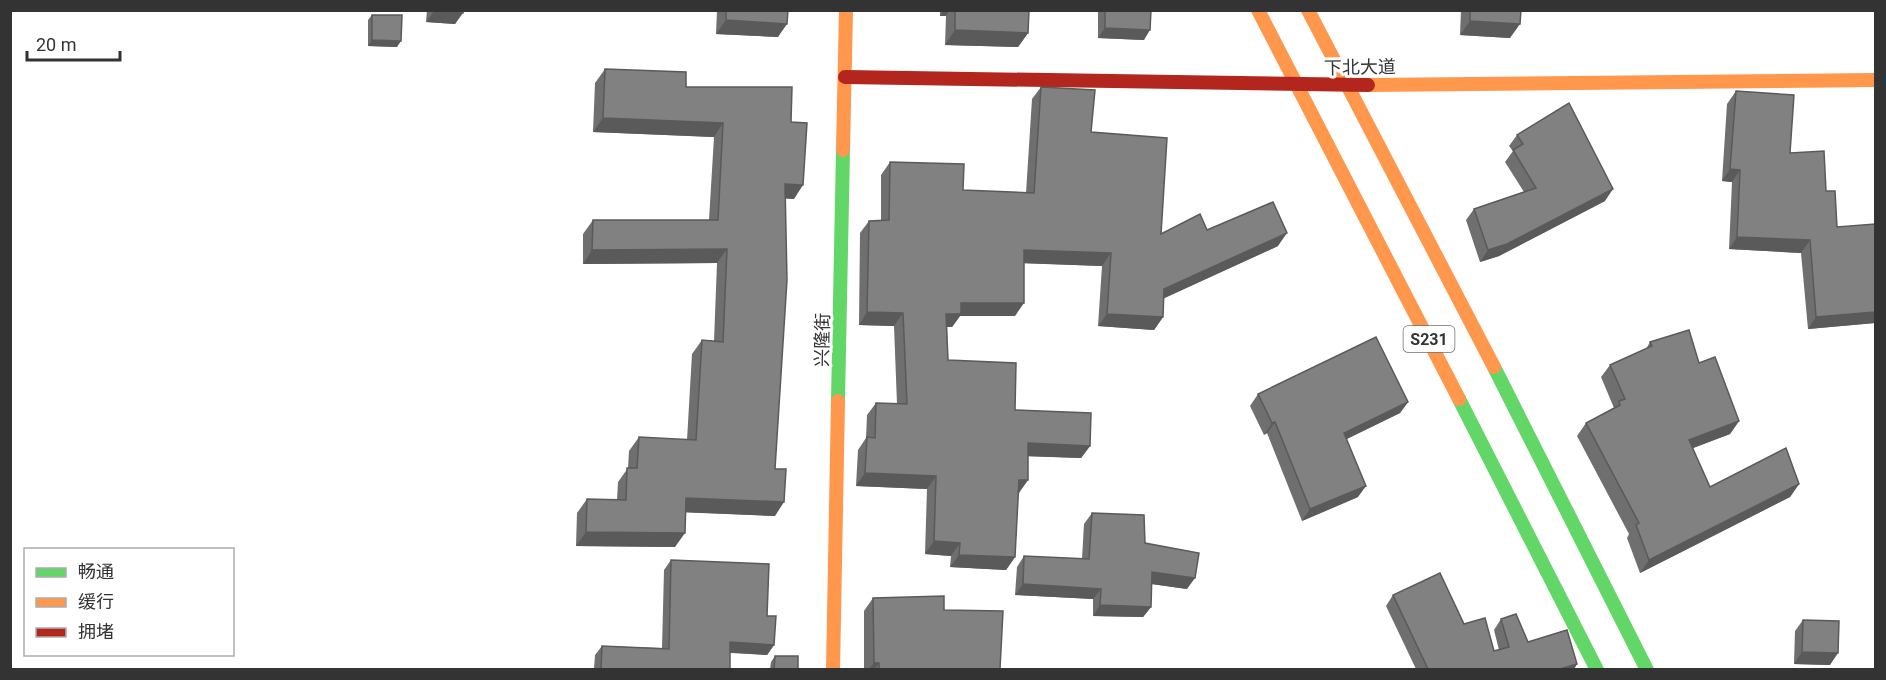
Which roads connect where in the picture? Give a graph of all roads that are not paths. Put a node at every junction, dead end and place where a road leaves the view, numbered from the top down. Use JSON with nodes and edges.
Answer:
{"nodes":[{"id":1,"x":846,"y":10,"type":"edge"},
{"id":2,"x":1258,"y":10,"type":"edge"},
{"id":3,"x":1308,"y":10,"type":"edge"},
{"id":4,"x":845,"y":77,"type":"junction"},
{"id":5,"x":1875,"y":80,"type":"edge"},
{"id":6,"x":1348,"y":85,"type":"junction"},
{"id":7,"x":1299,"y":86,"type":"junction"},
{"id":8,"x":833,"y":669,"type":"edge"},
{"id":9,"x":1597,"y":669,"type":"edge"},
{"id":10,"x":1647,"y":669,"type":"edge"}],
"edges":[{"from":1,"to":4,"type":"street","name":"兴隆街"},
{"from":2,"to":7,"type":"street","number":"S231"},
{"from":3,"to":6,"type":"street","number":"S231"},
{"from":4,"to":7,"type":"street","name":"下北大道"},
{"from":4,"to":8,"type":"street","name":"兴隆街"},
{"from":5,"to":6,"type":"street","name":"下北大道"},
{"from":6,"to":7,"type":"street","name":"下北大道"},
{"from":6,"to":10,"type":"street","number":"S231"},
{"from":7,"to":9,"type":"street","number":"S231"}]}
